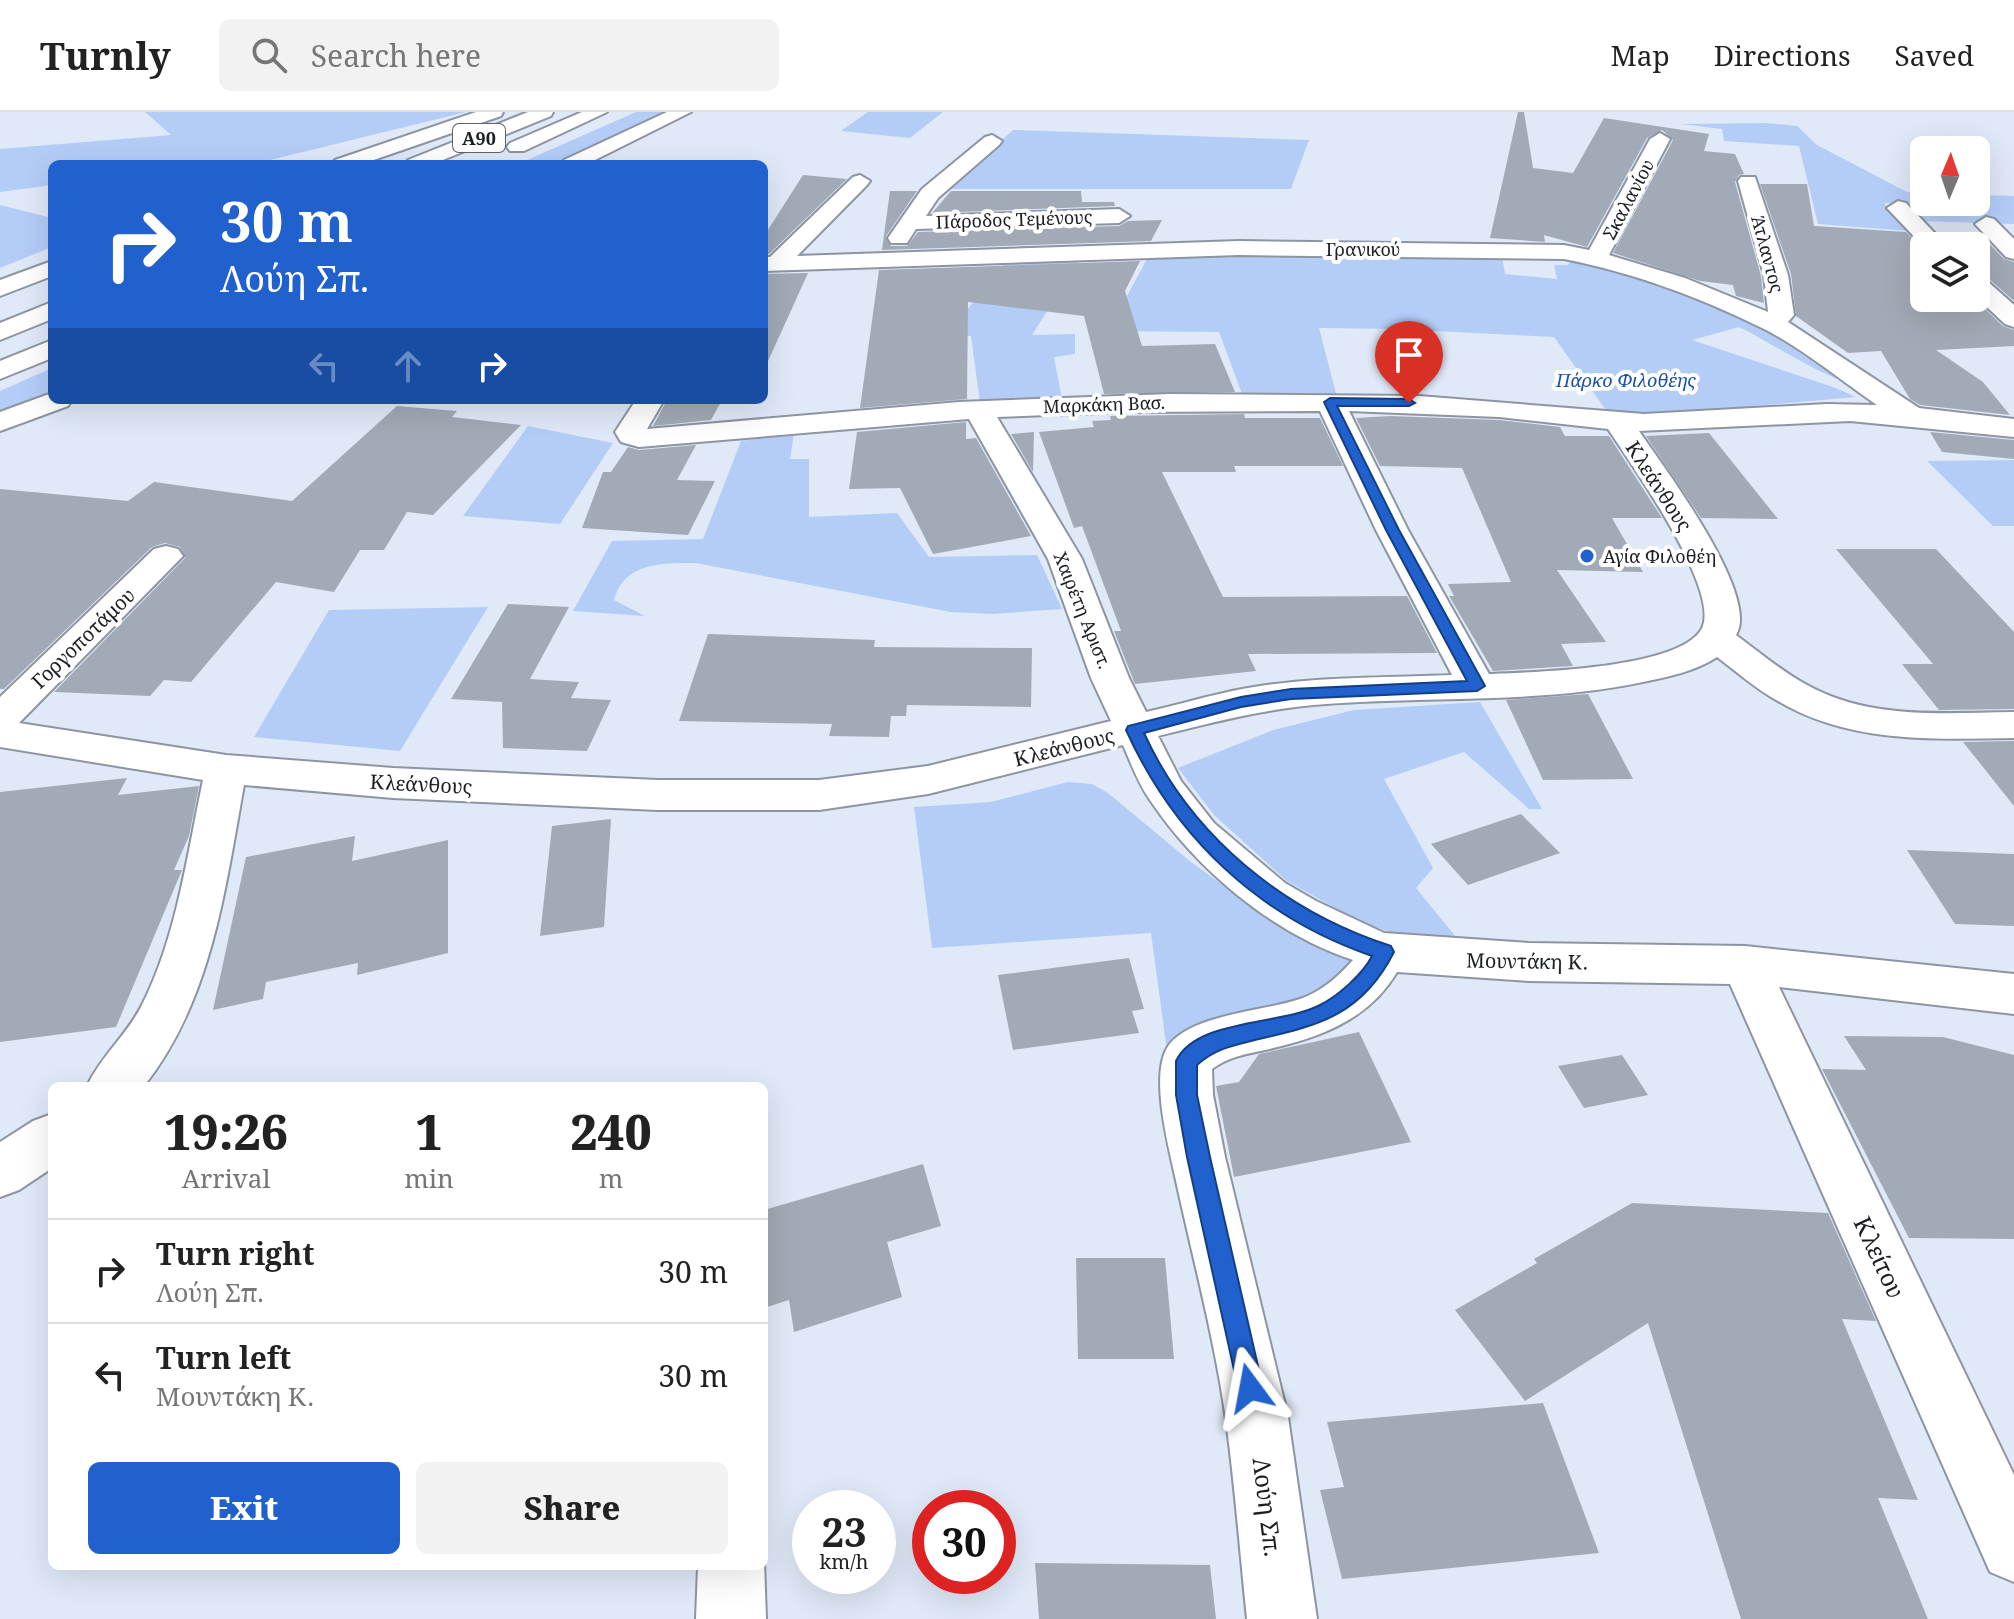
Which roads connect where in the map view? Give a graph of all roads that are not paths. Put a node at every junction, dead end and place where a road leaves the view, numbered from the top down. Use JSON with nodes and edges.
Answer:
{"nodes":[{"id":1,"x":494,"y":112,"type":"edge"},
{"id":2,"x":544,"y":112,"type":"edge"},
{"id":3,"x":598,"y":112,"type":"edge"},
{"id":4,"x":682,"y":112,"type":"edge"},
{"id":5,"x":1660,"y":139,"type":"dead end"},
{"id":6,"x":992,"y":141,"type":"dead end"},
{"id":7,"x":505,"y":153,"type":"dead end"},
{"id":8,"x":354,"y":160,"type":"edge"},
{"id":9,"x":425,"y":160,"type":"edge"},
{"id":10,"x":580,"y":160,"type":"edge"},
{"id":11,"x":860,"y":181,"type":"dead end"},
{"id":12,"x":1748,"y":181,"type":"dead end"},
{"id":13,"x":1898,"y":208,"type":"dead end"},
{"id":14,"x":1119,"y":216,"type":"dead end"},
{"id":15,"x":909,"y":223,"type":"junction"},
{"id":16,"x":1986,"y":224,"type":"dead end"},
{"id":17,"x":1922,"y":232,"type":"edge"},
{"id":18,"x":2014,"y":252,"type":"edge"},
{"id":19,"x":1596,"y":258,"type":"junction"},
{"id":20,"x":887,"y":262,"type":"junction"},
{"id":21,"x":770,"y":264,"type":"edge"},
{"id":22,"x":48,"y":270,"type":"edge"},
{"id":23,"x":0,"y":289,"type":"edge"},
{"id":24,"x":1990,"y":297,"type":"edge"},
{"id":25,"x":48,"y":312,"type":"edge"},
{"id":26,"x":2014,"y":319,"type":"edge"},
{"id":27,"x":1771,"y":322,"type":"junction"},
{"id":28,"x":0,"y":332,"type":"edge"},
{"id":29,"x":48,"y":350,"type":"edge"},
{"id":30,"x":0,"y":371,"type":"edge"},
{"id":31,"x":1330,"y":402,"type":"junction"},
{"id":32,"x":48,"y":404,"type":"edge"},
{"id":33,"x":648,"y":404,"type":"edge"},
{"id":34,"x":978,"y":410,"type":"junction"},
{"id":35,"x":1909,"y":414,"type":"junction"},
{"id":36,"x":0,"y":422,"type":"edge"},
{"id":37,"x":1618,"y":422,"type":"junction"},
{"id":38,"x":2014,"y":428,"type":"edge"},
{"id":39,"x":166,"y":556,"type":"dead end"},
{"id":40,"x":1717,"y":639,"type":"junction"},
{"id":41,"x":1477,"y":686,"type":"junction"},
{"id":42,"x":0,"y":719,"type":"edge"},
{"id":43,"x":2014,"y":725,"type":"edge"},
{"id":44,"x":1134,"y":730,"type":"junction"},
{"id":45,"x":0,"y":734,"type":"edge"},
{"id":46,"x":226,"y":769,"type":"junction"},
{"id":47,"x":1384,"y":952,"type":"junction"},
{"id":48,"x":1745,"y":965,"type":"junction"},
{"id":49,"x":2014,"y":994,"type":"edge"},
{"id":50,"x":116,"y":1082,"type":"edge"},
{"id":51,"x":48,"y":1141,"type":"edge"},
{"id":52,"x":0,"y":1172,"type":"edge"},
{"id":53,"x":2014,"y":1548,"type":"edge"},
{"id":54,"x":732,"y":1570,"type":"edge"},
{"id":55,"x":731,"y":1619,"type":"edge"},
{"id":56,"x":1282,"y":1619,"type":"edge"}],
"edges":[{"from":1,"to":8,"type":"main road"},
{"from":2,"to":9,"type":"main road","number":"Α90"},
{"from":3,"to":7,"type":"main road","number":"Α90"},
{"from":4,"to":10,"type":"main road"},
{"from":5,"to":19,"type":"main road","name":"Σκαλανίου"},
{"from":6,"to":15,"type":"main road"},
{"from":11,"to":21,"type":"main road","name":"Γρανικού"},
{"from":12,"to":27,"type":"main road","name":"Άτλαντος"},
{"from":13,"to":17,"type":"main road"},
{"from":14,"to":15,"type":"main road","name":"Πάροδος Τεμένους"},
{"from":15,"to":20,"type":"main road"},
{"from":16,"to":18,"type":"main road"},
{"from":19,"to":20,"type":"main road","name":"Γρανικού"},
{"from":19,"to":27,"type":"main road","name":"Γρανικού"},
{"from":20,"to":21,"type":"main road","name":"Γρανικού"},
{"from":22,"to":23,"type":"main road"},
{"from":24,"to":26,"type":"main road"},
{"from":25,"to":28,"type":"main road"},
{"from":27,"to":35,"type":"main road","name":"Γρανικού"},
{"from":29,"to":30,"type":"main road"},
{"from":31,"to":34,"type":"main road","name":"Μαρκάκη Βασ."},
{"from":31,"to":37,"type":"main road","name":"Μαρκάκη Βασ."},
{"from":31,"to":41,"type":"main road"},
{"from":32,"to":36,"type":"main road"},
{"from":33,"to":34,"type":"main road","name":"Μαρκάκη Βασ."},
{"from":34,"to":44,"type":"main road","name":"Χαιρέτη Αριστ."},
{"from":35,"to":37,"type":"main road","name":"Κλεάνθους"},
{"from":35,"to":38,"type":"main road","name":"Κλεάνθους"},
{"from":37,"to":40,"type":"main road","name":"Κλεάνθους"},
{"from":39,"to":42,"type":"main road","name":"Γοργοποτάμου"},
{"from":40,"to":41,"type":"main road","name":"Κλεάνθους"},
{"from":40,"to":43,"type":"main road"},
{"from":41,"to":44,"type":"main road","name":"Κλεάνθους"},
{"from":44,"to":46,"type":"main road","name":"Κλεάνθους"},
{"from":44,"to":47,"type":"main road","name":"Μουντάκη Κ."},
{"from":45,"to":46,"type":"main road","name":"Κλεάνθους"},
{"from":46,"to":50,"type":"main road"},
{"from":47,"to":48,"type":"main road","name":"Μουντάκη Κ."},
{"from":47,"to":56,"type":"main road","name":"Λούη Σπ."},
{"from":48,"to":49,"type":"main road","name":"Μουντάκη Κ."},
{"from":48,"to":53,"type":"main road","name":"Κλείτου"},
{"from":51,"to":52,"type":"main road"},
{"from":54,"to":55,"type":"main road"}]}
